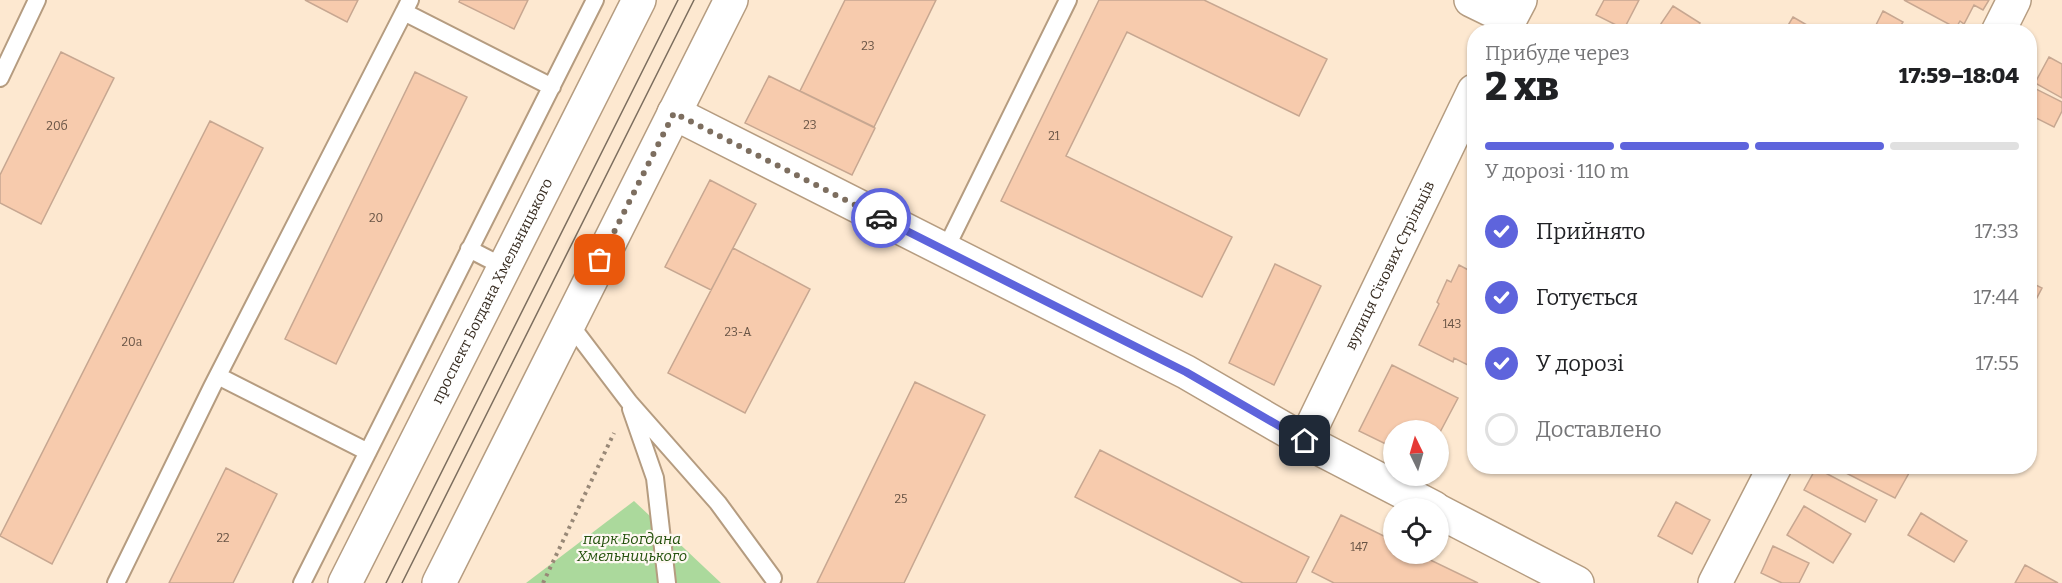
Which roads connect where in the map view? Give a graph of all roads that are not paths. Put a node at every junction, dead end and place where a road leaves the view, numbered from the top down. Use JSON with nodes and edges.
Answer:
{"nodes":[{"id":1,"x":37,"y":0,"type":"edge"},
{"id":2,"x":595,"y":0,"type":"edge"},
{"id":3,"x":639,"y":0,"type":"edge"},
{"id":4,"x":731,"y":0,"type":"edge"},
{"id":5,"x":1068,"y":0,"type":"edge"},
{"id":6,"x":1471,"y":0,"type":"edge"},
{"id":7,"x":2014,"y":0,"type":"edge"},
{"id":8,"x":407,"y":6,"type":"edge"},
{"id":9,"x":1511,"y":17,"type":"edge"},
{"id":10,"x":2002,"y":24,"type":"edge"},
{"id":11,"x":0,"y":78,"type":"edge"},
{"id":12,"x":552,"y":87,"type":"junction"},
{"id":13,"x":1467,"y":105,"type":"edge"},
{"id":14,"x":674,"y":113,"type":"junction"},
{"id":15,"x":469,"y":249,"type":"junction"},
{"id":16,"x":945,"y":250,"type":"junction"},
{"id":17,"x":504,"y":267,"type":"junction"},
{"id":18,"x":569,"y":323,"type":"junction"},
{"id":19,"x":218,"y":376,"type":"junction"},
{"id":20,"x":628,"y":402,"type":"junction"},
{"id":21,"x":1305,"y":441,"type":"junction"},
{"id":22,"x":368,"y":452,"type":"junction"},
{"id":23,"x":1770,"y":474,"type":"edge"},
{"id":24,"x":1415,"y":498,"type":"edge"},
{"id":25,"x":1449,"y":517,"type":"edge"},
{"id":26,"x":772,"y":578,"type":"dead end"},
{"id":27,"x":116,"y":583,"type":"edge"},
{"id":28,"x":302,"y":583,"type":"edge"},
{"id":29,"x":345,"y":583,"type":"edge"},
{"id":30,"x":439,"y":583,"type":"edge"},
{"id":31,"x":667,"y":583,"type":"edge"},
{"id":32,"x":1577,"y":583,"type":"edge"},
{"id":33,"x":1715,"y":583,"type":"edge"}],
"edges":[{"from":1,"to":11,"type":"lane"},
{"from":2,"to":12,"type":"lane"},
{"from":3,"to":17,"type":"street","name":"проспект Богдана Хмельницького"},
{"from":4,"to":14,"type":"street"},
{"from":5,"to":16,"type":"lane"},
{"from":6,"to":9,"type":"street"},
{"from":7,"to":10,"type":"street"},
{"from":8,"to":12,"type":"lane"},
{"from":8,"to":19,"type":"lane"},
{"from":12,"to":15,"type":"lane"},
{"from":13,"to":21,"type":"street","name":"вулиця Січових Стрільців"},
{"from":14,"to":16,"type":"street"},
{"from":14,"to":18,"type":"street"},
{"from":15,"to":17,"type":"lane"},
{"from":15,"to":22,"type":"lane"},
{"from":16,"to":21,"type":"street"},
{"from":17,"to":29,"type":"street","name":"проспект Богдана Хмельницького"},
{"from":18,"to":20,"type":"lane"},
{"from":18,"to":30,"type":"street"},
{"from":19,"to":22,"type":"lane"},
{"from":19,"to":27,"type":"lane"},
{"from":20,"to":26,"type":"lane"},
{"from":20,"to":31,"type":"lane"},
{"from":21,"to":24,"type":"street"},
{"from":22,"to":28,"type":"lane"},
{"from":23,"to":33,"type":"street"},
{"from":25,"to":32,"type":"street"}]}
